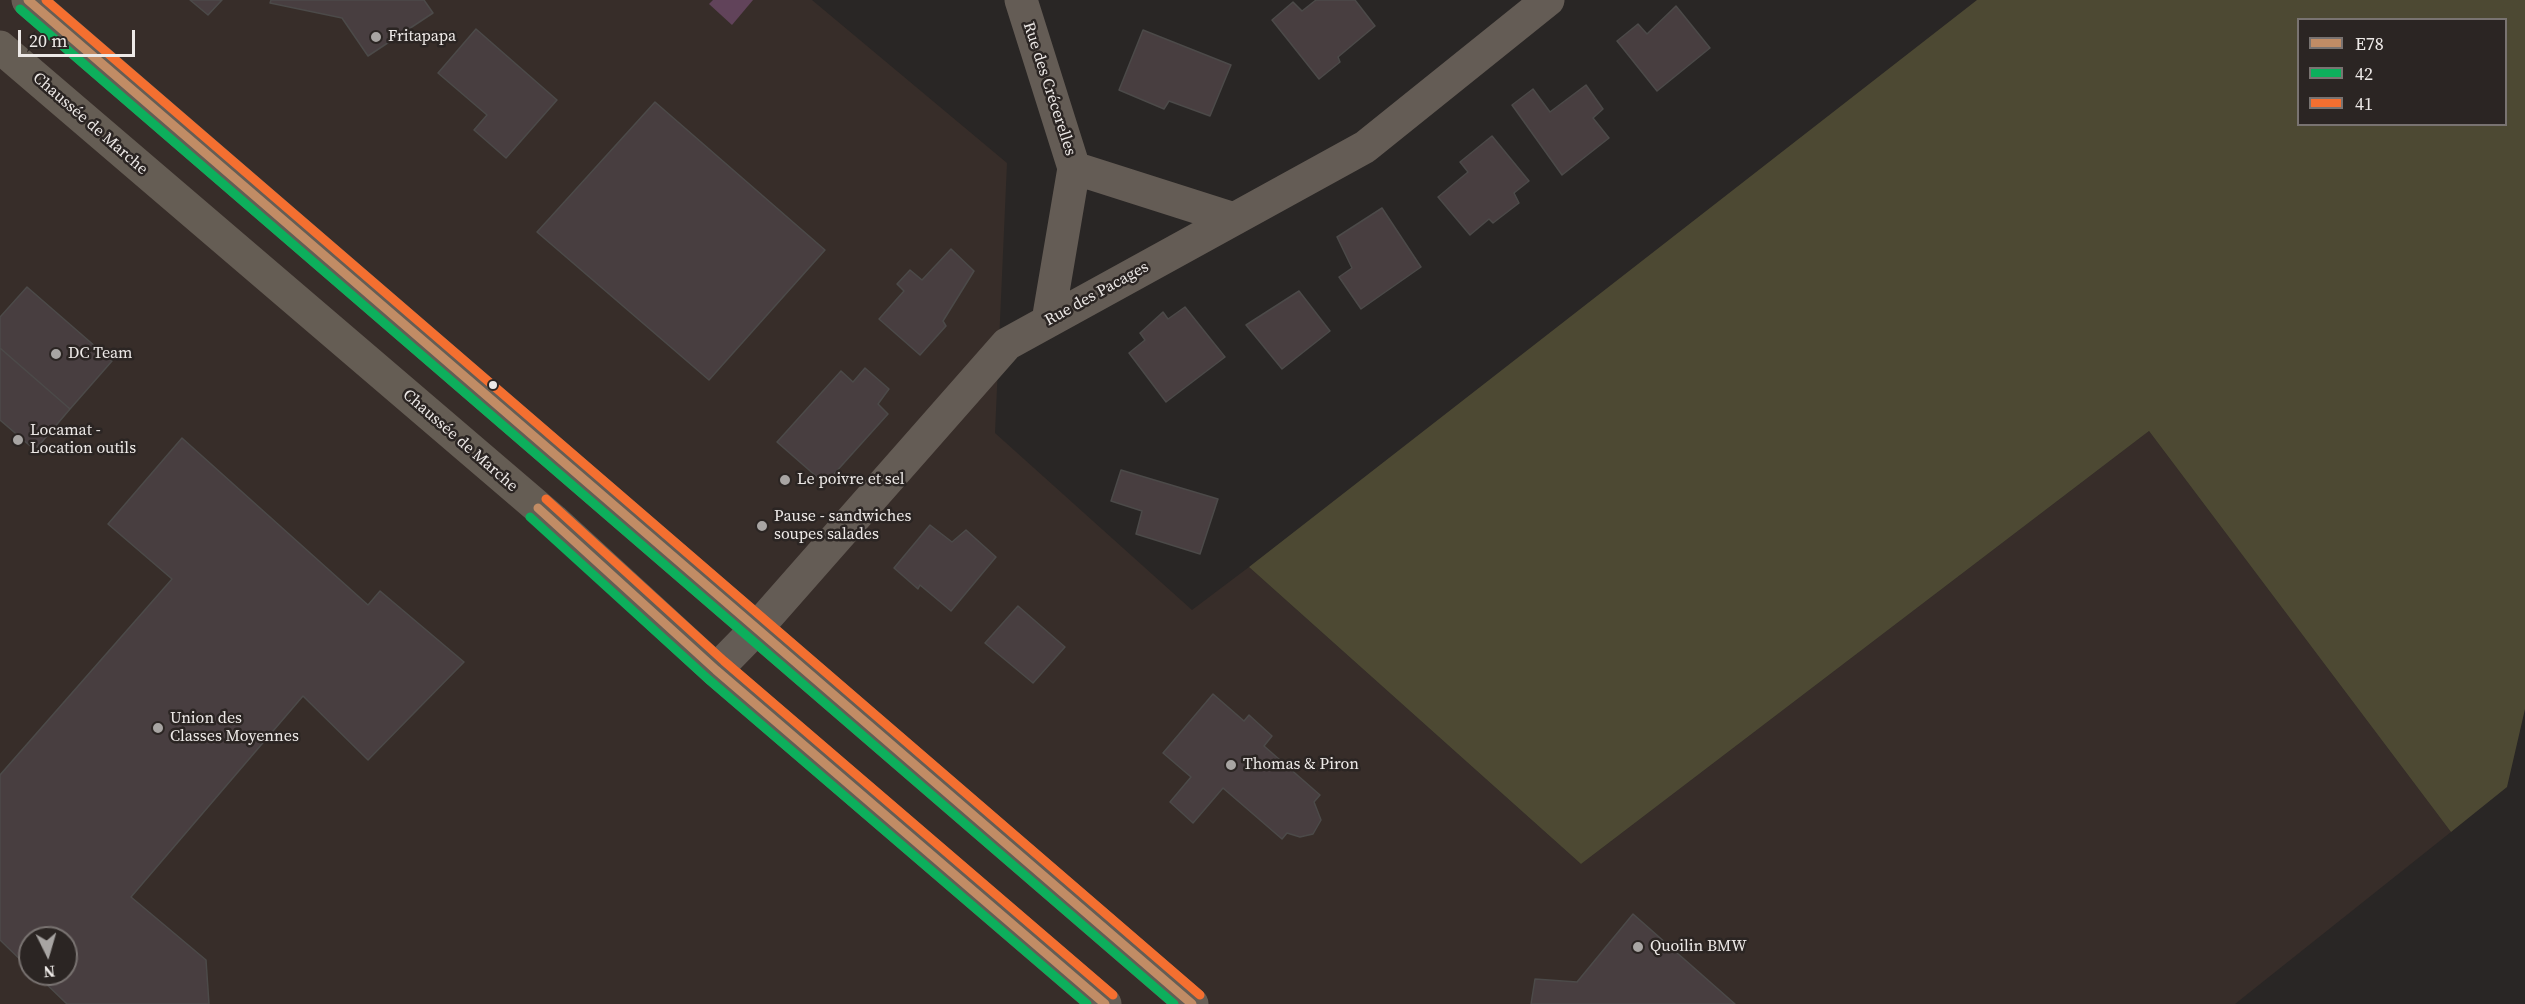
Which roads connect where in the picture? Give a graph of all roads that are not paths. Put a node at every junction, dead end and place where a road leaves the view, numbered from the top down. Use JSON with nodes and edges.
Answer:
{"nodes":[{"id":1,"x":27,"y":0,"type":"edge"},
{"id":2,"x":1020,"y":0,"type":"edge"},
{"id":3,"x":1548,"y":0,"type":"edge"},
{"id":4,"x":0,"y":47,"type":"edge"},
{"id":5,"x":1074,"y":168,"type":"junction"},
{"id":6,"x":1234,"y":219,"type":"junction"},
{"id":7,"x":1048,"y":321,"type":"junction"},
{"id":8,"x":757,"y":628,"type":"junction"},
{"id":9,"x":717,"y":670,"type":"junction"},
{"id":10,"x":1105,"y":1004,"type":"edge"},
{"id":11,"x":1192,"y":1004,"type":"edge"}],
"edges":[{"from":1,"to":8,"type":"main road"},
{"from":2,"to":5,"type":"street","name":"Rue des Crécerelles"},
{"from":3,"to":6,"type":"street","name":"Rue des Pacages"},
{"from":4,"to":9,"type":"main road","name":"Chaussée de Marche"},
{"from":5,"to":6,"type":"street"},
{"from":5,"to":7,"type":"street","name":"Rue des Crécerelles"},
{"from":6,"to":7,"type":"street","name":"Rue des Pacages"},
{"from":7,"to":8,"type":"street","name":"Rue des Pacages"},
{"from":8,"to":9,"type":"street","name":"Rue des Pacages"},
{"from":8,"to":11,"type":"main road"},
{"from":9,"to":10,"type":"main road","name":"Chaussée de Marche"}]}
